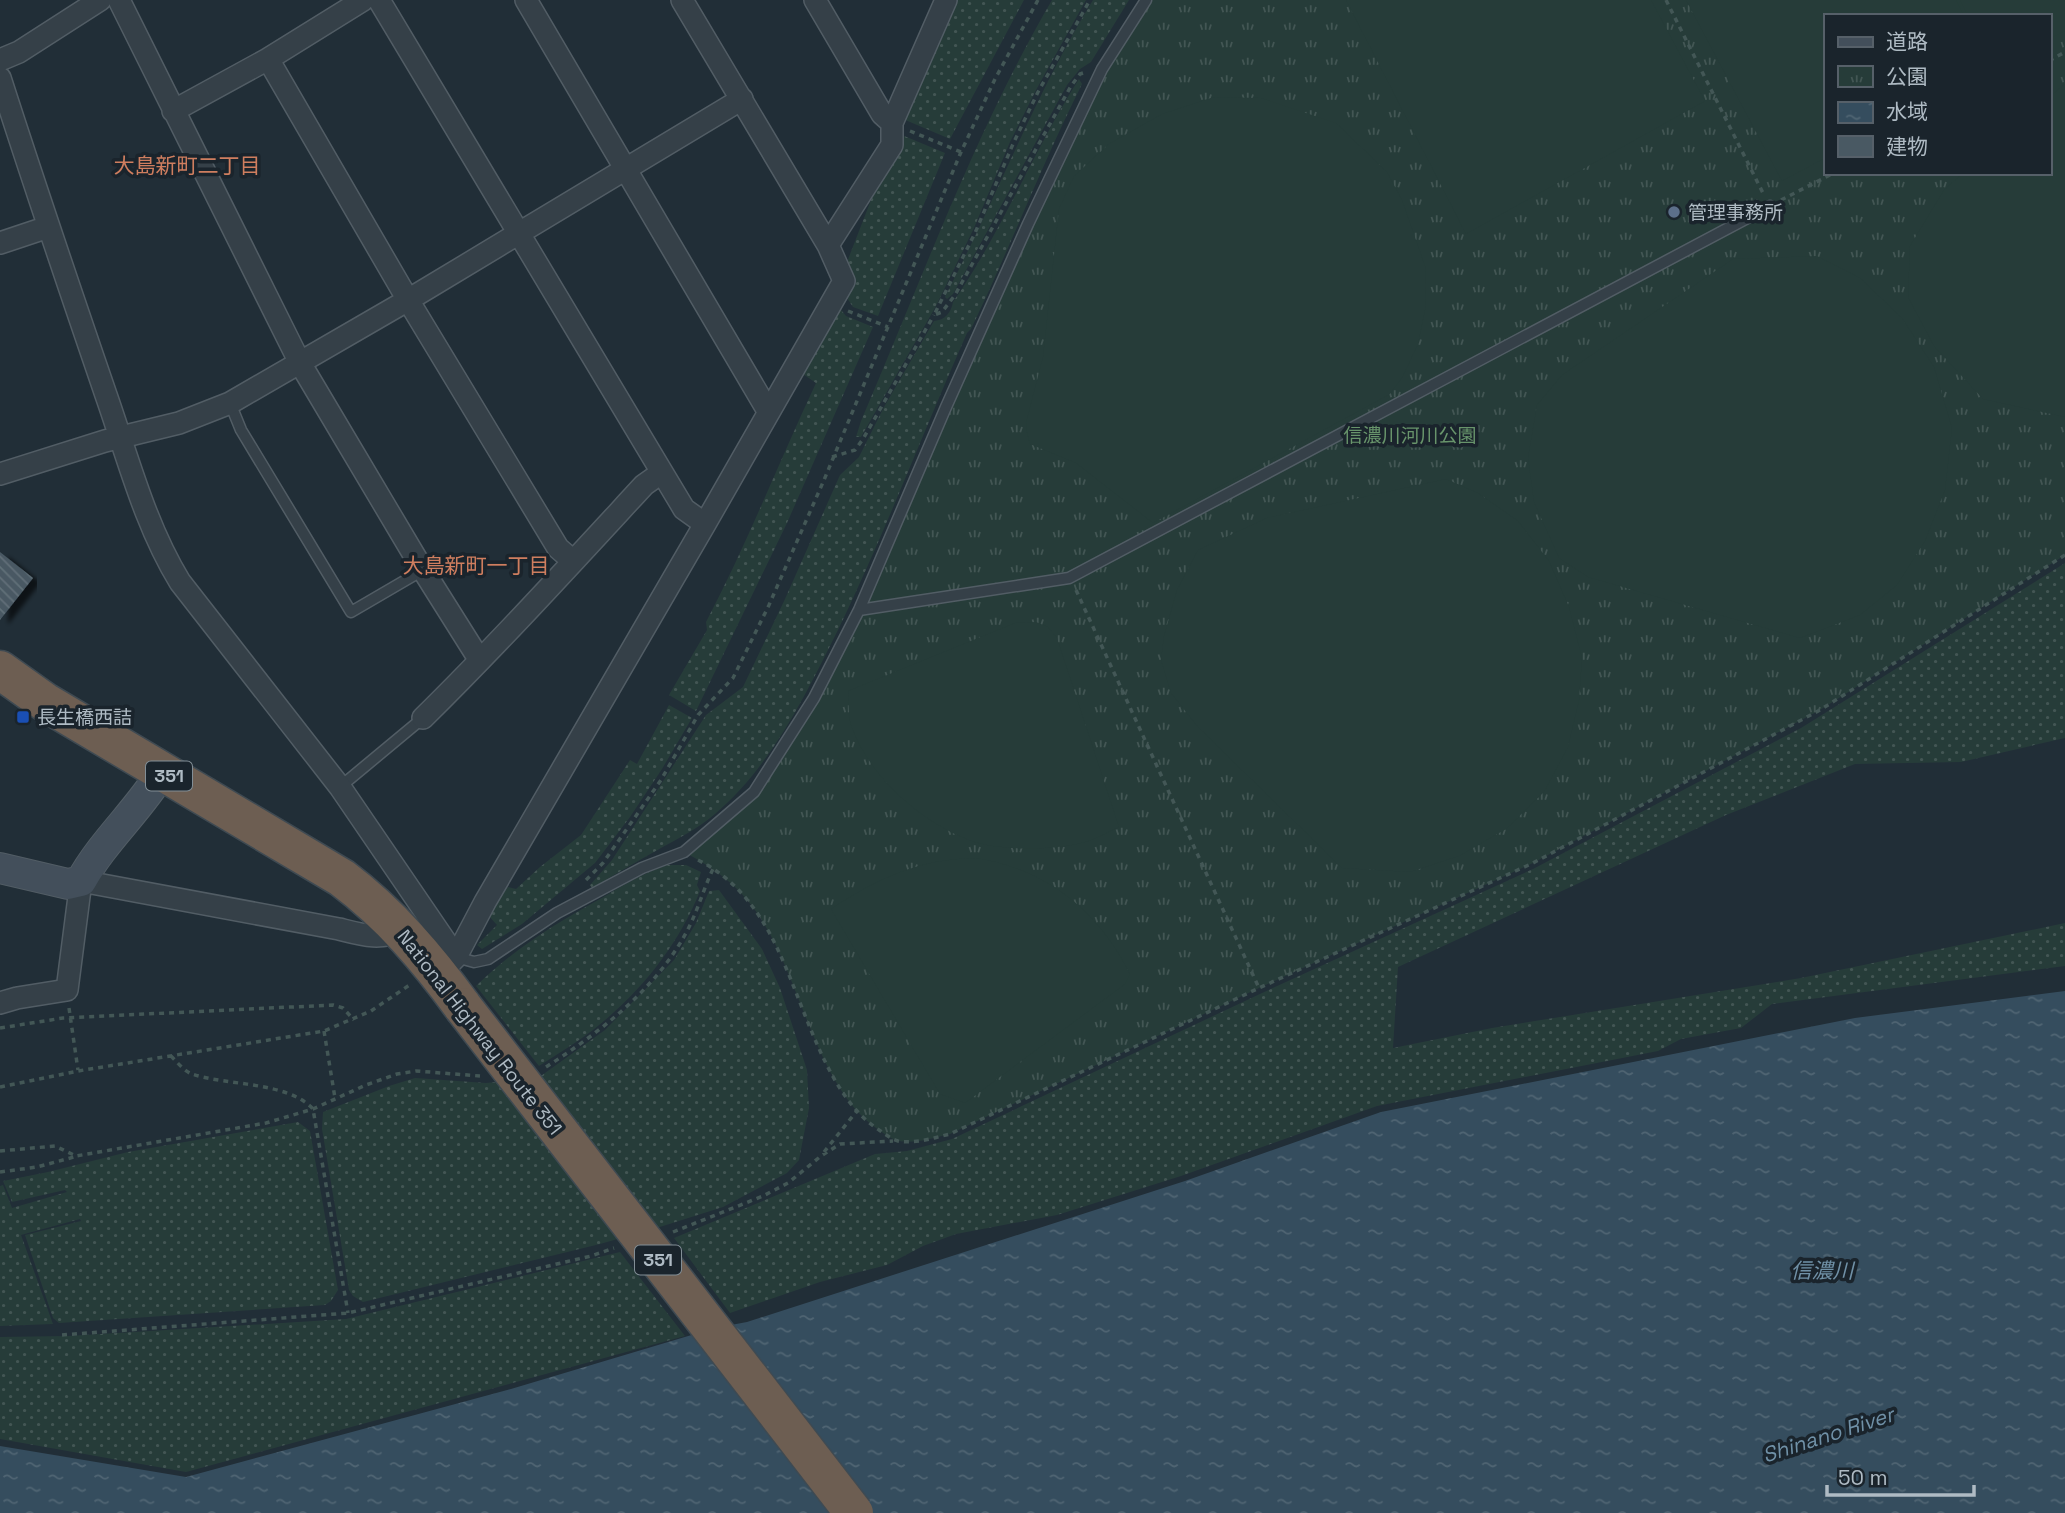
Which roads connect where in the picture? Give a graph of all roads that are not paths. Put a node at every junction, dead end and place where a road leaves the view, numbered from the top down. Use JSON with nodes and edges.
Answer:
{"nodes":[{"id":1,"x":100,"y":0,"type":"edge"},
{"id":2,"x":119,"y":0,"type":"edge"},
{"id":3,"x":363,"y":0,"type":"edge"},
{"id":4,"x":379,"y":0,"type":"edge"},
{"id":5,"x":526,"y":0,"type":"edge"},
{"id":6,"x":682,"y":0,"type":"edge"},
{"id":7,"x":815,"y":0,"type":"edge"},
{"id":8,"x":946,"y":0,"type":"edge"},
{"id":9,"x":1146,"y":0,"type":"edge"},
{"id":10,"x":268,"y":59,"type":"junction"},
{"id":11,"x":0,"y":60,"type":"edge"},
{"id":12,"x":0,"y":78,"type":"edge"},
{"id":13,"x":742,"y":99,"type":"junction"},
{"id":14,"x":173,"y":111,"type":"junction"},
{"id":15,"x":892,"y":123,"type":"junction"},
{"id":16,"x":627,"y":168,"type":"junction"},
{"id":17,"x":1770,"y":206,"type":"road end"},
{"id":18,"x":48,"y":227,"type":"junction"},
{"id":19,"x":518,"y":233,"type":"junction"},
{"id":20,"x":0,"y":243,"type":"edge"},
{"id":21,"x":828,"y":245,"type":"junction"},
{"id":22,"x":408,"y":300,"type":"junction"},
{"id":23,"x":300,"y":363,"type":"junction"},
{"id":24,"x":230,"y":403,"type":"junction"},
{"id":25,"x":768,"y":411,"type":"junction"},
{"id":26,"x":121,"y":438,"type":"junction"},
{"id":27,"x":661,"y":473,"type":"junction"},
{"id":28,"x":0,"y":474,"type":"edge"},
{"id":29,"x":705,"y":524,"type":"junction"},
{"id":30,"x":573,"y":561,"type":"junction"},
{"id":31,"x":424,"y":570,"type":"junction"},
{"id":32,"x":859,"y":610,"type":"junction"},
{"id":33,"x":479,"y":659,"type":"junction"},
{"id":34,"x":0,"y":670,"type":"edge"},
{"id":35,"x":423,"y":718,"type":"joint"},
{"id":36,"x":162,"y":772,"type":"junction"},
{"id":37,"x":340,"y":787,"type":"junction"},
{"id":38,"x":0,"y":868,"type":"edge"},
{"id":39,"x":81,"y":881,"type":"junction"},
{"id":40,"x":402,"y":931,"type":"junction"},
{"id":41,"x":438,"y":969,"type":"junction"},
{"id":42,"x":0,"y":1003,"type":"edge"},
{"id":43,"x":854,"y":1513,"type":"edge"}],
"edges":[{"from":1,"to":11,"type":"street"},
{"from":2,"to":14,"type":"street"},
{"from":3,"to":10,"type":"street"},
{"from":4,"to":19,"type":"street"},
{"from":5,"to":16,"type":"street"},
{"from":6,"to":13,"type":"street"},
{"from":7,"to":15,"type":"street"},
{"from":8,"to":15,"type":"street"},
{"from":9,"to":32,"type":"lane"},
{"from":10,"to":14,"type":"street"},
{"from":10,"to":22,"type":"street"},
{"from":12,"to":18,"type":"street"},
{"from":13,"to":16,"type":"street"},
{"from":13,"to":21,"type":"street"},
{"from":14,"to":23,"type":"street"},
{"from":15,"to":21,"type":"street"},
{"from":16,"to":19,"type":"street"},
{"from":16,"to":25,"type":"street"},
{"from":17,"to":32,"type":"lane"},
{"from":18,"to":20,"type":"street"},
{"from":18,"to":26,"type":"street"},
{"from":19,"to":22,"type":"street"},
{"from":19,"to":27,"type":"street"},
{"from":21,"to":25,"type":"street"},
{"from":22,"to":23,"type":"street"},
{"from":22,"to":30,"type":"street"},
{"from":23,"to":24,"type":"street"},
{"from":23,"to":31,"type":"street"},
{"from":24,"to":26,"type":"street"},
{"from":24,"to":31,"type":"lane"},
{"from":25,"to":29,"type":"street"},
{"from":26,"to":28,"type":"street"},
{"from":26,"to":37,"type":"street"},
{"from":27,"to":29,"type":"street"},
{"from":27,"to":30,"type":"street"},
{"from":29,"to":41,"type":"street"},
{"from":30,"to":33,"type":"street"},
{"from":31,"to":33,"type":"street"},
{"from":32,"to":41,"type":"lane"},
{"from":33,"to":35,"type":"street"},
{"from":34,"to":36,"type":"highway","name":"National Highway Route 351","number":"351"},
{"from":35,"to":37,"type":"lane"},
{"from":36,"to":39,"type":"street"},
{"from":36,"to":40,"type":"highway","name":"National Highway Route 351","number":"351"},
{"from":37,"to":41,"type":"street"},
{"from":38,"to":39,"type":"street"},
{"from":39,"to":40,"type":"street"},
{"from":39,"to":42,"type":"street"},
{"from":40,"to":41,"type":"highway","name":"National Highway Route 351","number":"351"},
{"from":41,"to":43,"type":"highway","name":"National Highway Route 351","number":"351","bridge":true}]}
